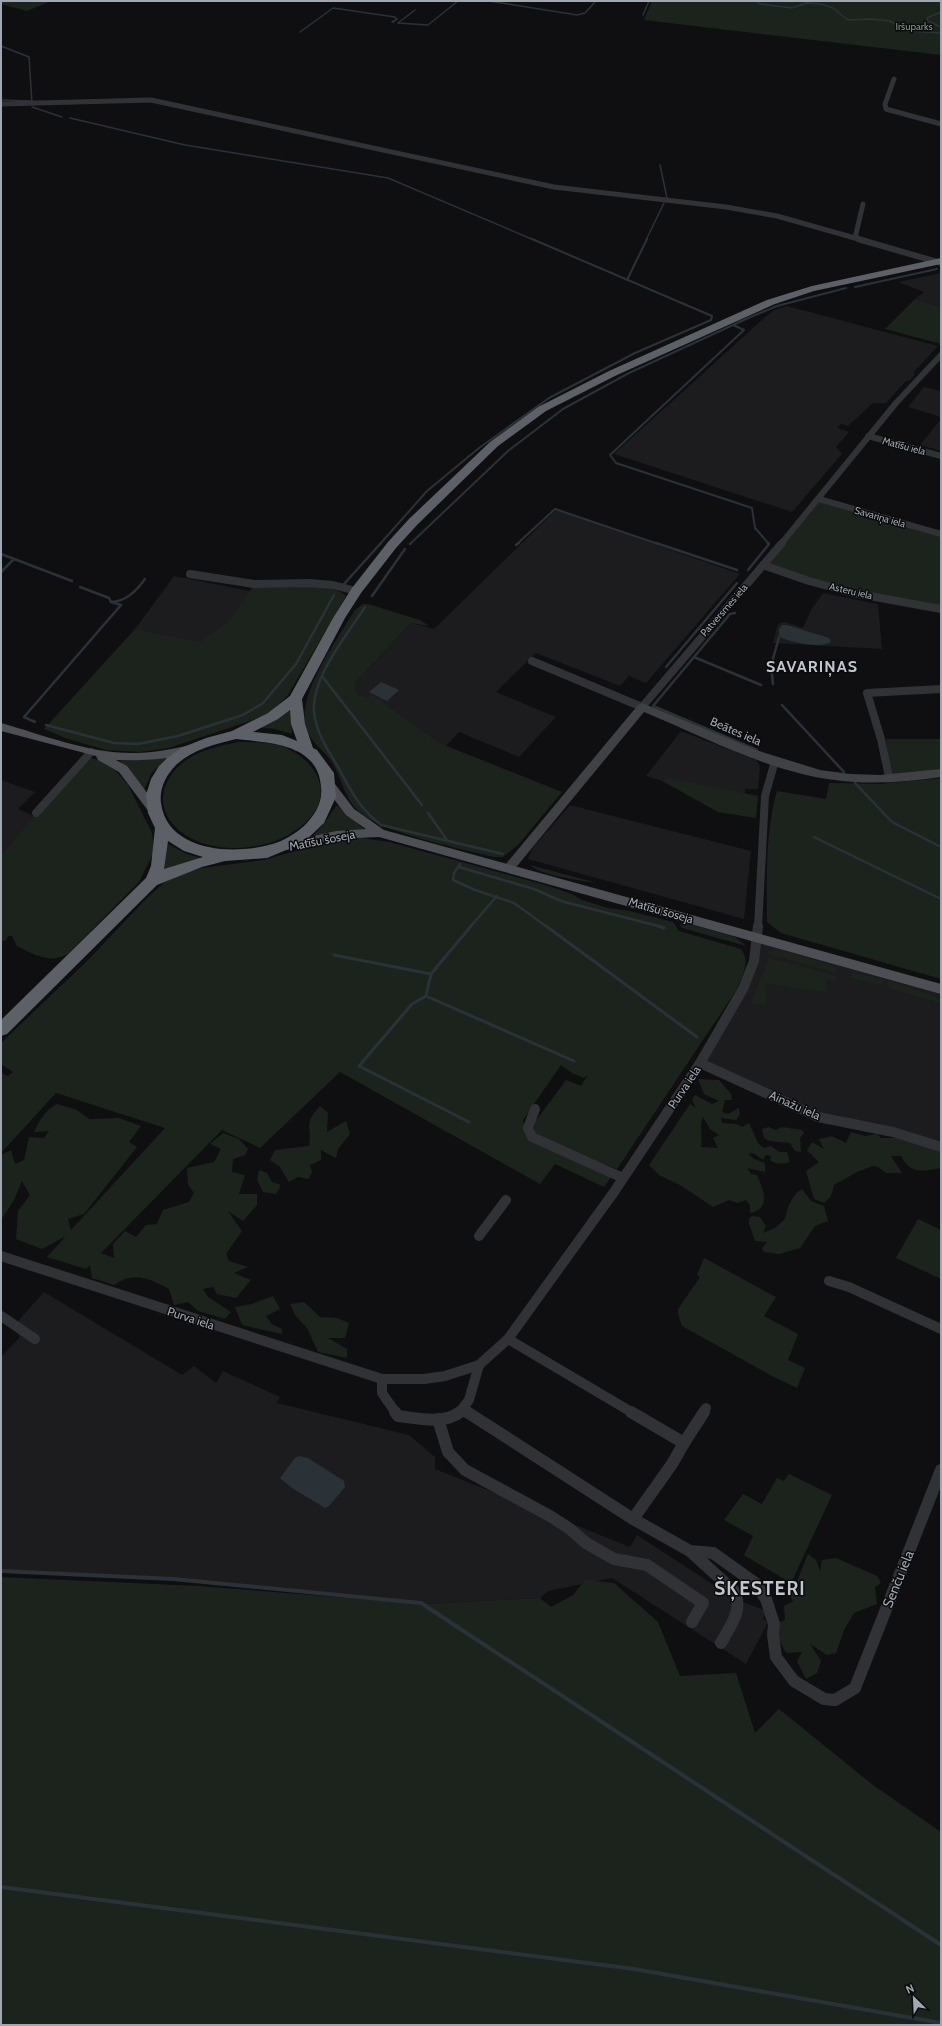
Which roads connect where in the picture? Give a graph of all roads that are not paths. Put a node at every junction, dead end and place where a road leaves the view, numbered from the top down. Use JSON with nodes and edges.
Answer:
{"nodes":[{"id":1,"x":894,"y":79,"type":"dead end"},
{"id":2,"x":1,"y":104,"type":"edge"},
{"id":3,"x":10,"y":106,"type":"junction"},
{"id":4,"x":1,"y":112,"type":"edge"},
{"id":5,"x":941,"y":124,"type":"edge"},
{"id":6,"x":863,"y":204,"type":"dead end"},
{"id":7,"x":855,"y":238,"type":"junction"},
{"id":8,"x":939,"y":262,"type":"edge"},
{"id":9,"x":941,"y":355,"type":"edge"},
{"id":10,"x":868,"y":436,"type":"junction"},
{"id":11,"x":941,"y":456,"type":"edge"},
{"id":12,"x":819,"y":499,"type":"junction"},
{"id":13,"x":941,"y":534,"type":"edge"},
{"id":14,"x":763,"y":565,"type":"junction"},
{"id":15,"x":190,"y":574,"type":"dead end"},
{"id":16,"x":356,"y":590,"type":"junction"},
{"id":17,"x":941,"y":609,"type":"edge"},
{"id":18,"x":532,"y":661,"type":"dead end"},
{"id":19,"x":941,"y":689,"type":"edge"},
{"id":20,"x":295,"y":699,"type":"junction"},
{"id":21,"x":642,"y":707,"type":"junction"},
{"id":22,"x":1,"y":727,"type":"edge"},
{"id":23,"x":236,"y":735,"type":"junction"},
{"id":24,"x":190,"y":749,"type":"junction"},
{"id":25,"x":306,"y":750,"type":"junction"},
{"id":26,"x":91,"y":752,"type":"junction"},
{"id":27,"x":775,"y":762,"type":"junction"},
{"id":28,"x":941,"y":773,"type":"edge"},
{"id":29,"x":888,"y":777,"type":"junction"},
{"id":30,"x":331,"y":787,"type":"junction"},
{"id":31,"x":153,"y":809,"type":"junction"},
{"id":32,"x":36,"y":813,"type":"dead end"},
{"id":33,"x":162,"y":828,"type":"junction"},
{"id":34,"x":379,"y":833,"type":"junction"},
{"id":35,"x":266,"y":852,"type":"junction"},
{"id":36,"x":228,"y":856,"type":"junction"},
{"id":37,"x":510,"y":868,"type":"junction"},
{"id":38,"x":152,"y":881,"type":"junction"},
{"id":39,"x":758,"y":937,"type":"junction"},
{"id":40,"x":941,"y":989,"type":"edge"},
{"id":41,"x":1,"y":1030,"type":"edge"},
{"id":42,"x":700,"y":1063,"type":"junction"},
{"id":43,"x":535,"y":1109,"type":"dead end"},
{"id":44,"x":941,"y":1147,"type":"edge"},
{"id":45,"x":623,"y":1178,"type":"junction"},
{"id":46,"x":506,"y":1200,"type":"dead end"},
{"id":47,"x":479,"y":1236,"type":"dead end"},
{"id":48,"x":1,"y":1256,"type":"edge"},
{"id":49,"x":829,"y":1281,"type":"dead end"},
{"id":50,"x":1,"y":1316,"type":"edge"},
{"id":51,"x":941,"y":1328,"type":"edge"},
{"id":52,"x":35,"y":1339,"type":"dead end"},
{"id":53,"x":508,"y":1339,"type":"junction"},
{"id":54,"x":479,"y":1365,"type":"junction"},
{"id":55,"x":382,"y":1379,"type":"junction"},
{"id":56,"x":706,"y":1408,"type":"dead end"},
{"id":57,"x":464,"y":1410,"type":"junction"},
{"id":58,"x":438,"y":1419,"type":"junction"},
{"id":59,"x":684,"y":1443,"type":"junction"},
{"id":60,"x":941,"y":1470,"type":"edge"},
{"id":61,"x":633,"y":1519,"type":"junction"},
{"id":62,"x":690,"y":1551,"type":"junction"},
{"id":63,"x":692,"y":1622,"type":"dead end"},
{"id":64,"x":721,"y":1643,"type":"dead end"}],
"edges":[{"from":1,"to":5,"type":"street"},
{"from":2,"to":3,"type":"street"},
{"from":3,"to":4,"type":"street"},
{"from":3,"to":7,"type":"street"},
{"from":6,"to":7,"type":"street"},
{"from":7,"to":8,"type":"street"},
{"from":8,"to":16,"type":"highway"},
{"from":9,"to":10,"type":"street","name":"Patversmes iela"},
{"from":10,"to":11,"type":"street","name":"Matīšu iela"},
{"from":10,"to":12,"type":"street","name":"Patversmes iela"},
{"from":12,"to":13,"type":"street","name":"Savariņa iela"},
{"from":12,"to":14,"type":"street","name":"Patversmes iela"},
{"from":14,"to":17,"type":"street","name":"Asteru iela"},
{"from":14,"to":21,"type":"street","name":"Patversmes iela"},
{"from":15,"to":16,"type":"street"},
{"from":16,"to":20,"type":"highway"},
{"from":18,"to":21,"type":"street","name":"Beātes iela"},
{"from":19,"to":29,"type":"street"},
{"from":20,"to":23,"type":"highway"},
{"from":20,"to":25,"type":"highway"},
{"from":21,"to":27,"type":"street","name":"Beātes iela"},
{"from":21,"to":37,"type":"street","name":"Patversmes iela"},
{"from":22,"to":26,"type":"main road"},
{"from":23,"to":24,"type":"highway"},
{"from":23,"to":25,"type":"highway"},
{"from":24,"to":26,"type":"main road"},
{"from":24,"to":31,"type":"highway"},
{"from":25,"to":30,"type":"highway"},
{"from":26,"to":31,"type":"main road"},
{"from":26,"to":32,"type":"street"},
{"from":27,"to":29,"type":"street","name":"Beātes iela"},
{"from":27,"to":39,"type":"street","name":"Purva iela"},
{"from":28,"to":29,"type":"street","name":"Beātes iela"},
{"from":30,"to":34,"type":"main road","name":"Matīšu šoseja"},
{"from":30,"to":35,"type":"highway"},
{"from":31,"to":33,"type":"highway"},
{"from":33,"to":36,"type":"highway"},
{"from":33,"to":38,"type":"highway"},
{"from":34,"to":35,"type":"main road","name":"Matīšu šoseja"},
{"from":34,"to":37,"type":"main road","name":"Matīšu šoseja"},
{"from":35,"to":36,"type":"highway"},
{"from":36,"to":38,"type":"highway"},
{"from":37,"to":39,"type":"main road","name":"Matīšu šoseja"},
{"from":38,"to":41,"type":"highway"},
{"from":39,"to":40,"type":"main road","name":"Matīšu šoseja"},
{"from":39,"to":42,"type":"street","name":"Purva iela"},
{"from":42,"to":44,"type":"street","name":"Ainažu iela"},
{"from":42,"to":45,"type":"street","name":"Purva iela"},
{"from":43,"to":45,"type":"street"},
{"from":45,"to":53,"type":"street","name":"Purva iela"},
{"from":46,"to":47,"type":"street"},
{"from":48,"to":55,"type":"street","name":"Purva iela"},
{"from":49,"to":51,"type":"street"},
{"from":50,"to":52,"type":"street"},
{"from":53,"to":54,"type":"street","name":"Purva iela"},
{"from":53,"to":59,"type":"street"},
{"from":54,"to":55,"type":"street","name":"Purva iela"},
{"from":54,"to":57,"type":"street"},
{"from":55,"to":58,"type":"street"},
{"from":56,"to":59,"type":"street"},
{"from":57,"to":58,"type":"street"},
{"from":57,"to":61,"type":"street"},
{"from":58,"to":63,"type":"street"},
{"from":59,"to":61,"type":"street"},
{"from":60,"to":62,"type":"street","name":"Senču iela"},
{"from":61,"to":62,"type":"street"},
{"from":62,"to":64,"type":"street"}]}
